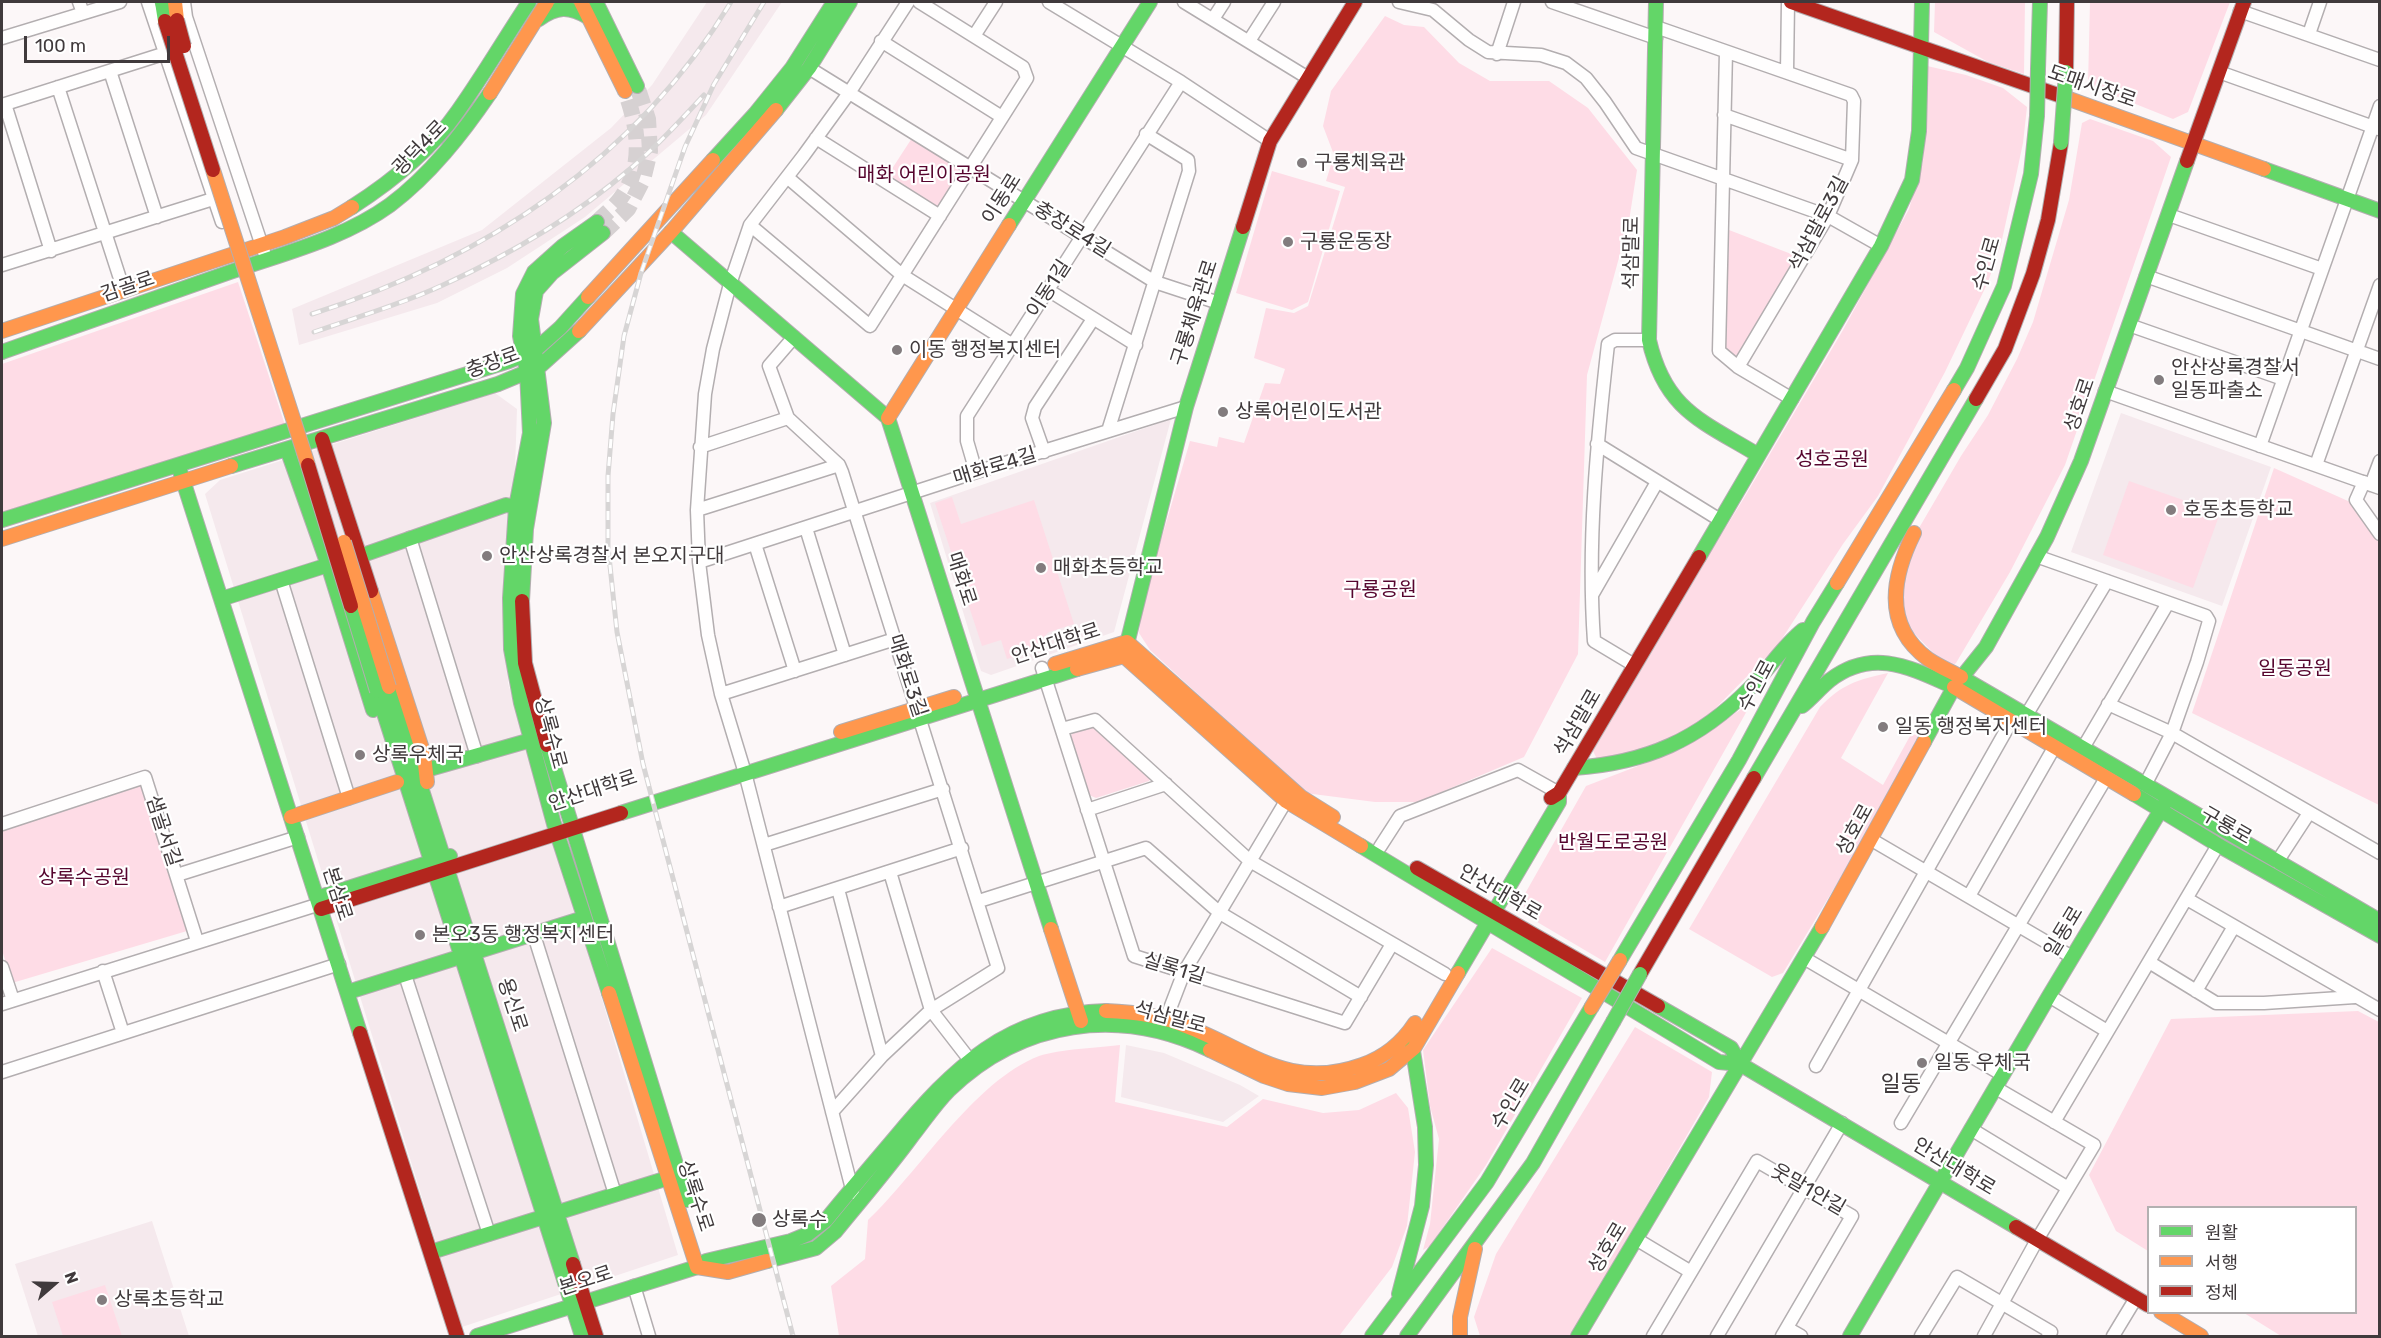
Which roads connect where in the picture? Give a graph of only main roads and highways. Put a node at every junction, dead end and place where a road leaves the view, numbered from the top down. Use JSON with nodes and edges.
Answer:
{"nodes":[{"id":1,"x":162,"y":2,"type":"edge"},
{"id":2,"x":175,"y":2,"type":"edge"},
{"id":3,"x":529,"y":2,"type":"edge"},
{"id":4,"x":547,"y":2,"type":"edge"},
{"id":5,"x":580,"y":2,"type":"edge"},
{"id":6,"x":596,"y":2,"type":"edge"},
{"id":7,"x":834,"y":2,"type":"edge"},
{"id":8,"x":850,"y":2,"type":"edge"},
{"id":9,"x":1150,"y":2,"type":"edge"},
{"id":10,"x":1355,"y":2,"type":"edge"},
{"id":11,"x":1656,"y":2,"type":"edge"},
{"id":12,"x":1789,"y":2,"type":"edge"},
{"id":13,"x":1922,"y":2,"type":"edge"},
{"id":14,"x":2040,"y":2,"type":"edge"},
{"id":15,"x":2067,"y":2,"type":"edge"},
{"id":16,"x":2242,"y":6,"type":"edge"},
{"id":17,"x":588,"y":17,"type":"junction"},
{"id":18,"x":171,"y":21,"type":"junction"},
{"id":19,"x":533,"y":24,"type":"junction"},
{"id":20,"x":1920,"y":47,"type":"junction"},
{"id":21,"x":2194,"y":143,"type":"junction"},
{"id":22,"x":2379,"y":211,"type":"edge"},
{"id":23,"x":600,"y":227,"type":"tunnel mouth"},
{"id":24,"x":670,"y":232,"type":"junction"},
{"id":25,"x":262,"y":245,"type":"joint"},
{"id":26,"x":267,"y":259,"type":"joint"},
{"id":27,"x":2,"y":331,"type":"edge"},
{"id":28,"x":2,"y":352,"type":"edge"},
{"id":29,"x":529,"y":353,"type":"junction"},
{"id":30,"x":533,"y":369,"type":"junction"},
{"id":31,"x":888,"y":418,"type":"junction"},
{"id":32,"x":322,"y":439,"type":"junction"},
{"id":33,"x":1949,"y":445,"type":"junction"},
{"id":34,"x":287,"y":449,"type":"junction"},
{"id":35,"x":1758,"y":455,"type":"junction"},
{"id":36,"x":178,"y":464,"type":"junction"},
{"id":37,"x":183,"y":481,"type":"junction"},
{"id":38,"x":516,"y":507,"type":"junction"},
{"id":39,"x":2,"y":520,"type":"edge"},
{"id":40,"x":2,"y":539,"type":"edge"},
{"id":41,"x":360,"y":556,"type":"junction"},
{"id":42,"x":328,"y":565,"type":"junction"},
{"id":43,"x":221,"y":600,"type":"junction"},
{"id":44,"x":1813,"y":622,"type":"junction"},
{"id":45,"x":1127,"y":642,"type":"junction"},
{"id":46,"x":1124,"y":656,"type":"junction"},
{"id":47,"x":1044,"y":673,"type":"junction"},
{"id":48,"x":1958,"y":682,"type":"junction"},
{"id":49,"x":978,"y":695,"type":"junction"},
{"id":50,"x":1788,"y":718,"type":"junction"},
{"id":51,"x":531,"y":740,"type":"junction"},
{"id":52,"x":1574,"y":768,"type":"junction"},
{"id":53,"x":426,"y":770,"type":"junction"},
{"id":54,"x":397,"y":782,"type":"junction"},
{"id":55,"x":2168,"y":798,"type":"junction"},
{"id":56,"x":2160,"y":811,"type":"junction"},
{"id":57,"x":424,"y":814,"type":"junction"},
{"id":58,"x":291,"y":817,"type":"junction"},
{"id":59,"x":571,"y":825,"type":"junction"},
{"id":60,"x":556,"y":829,"type":"junction"},
{"id":61,"x":440,"y":865,"type":"junction"},
{"id":62,"x":319,"y":904,"type":"junction"},
{"id":63,"x":1485,"y":915,"type":"junction"},
{"id":64,"x":584,"y":918,"type":"junction"},
{"id":65,"x":2379,"y":921,"type":"edge"},
{"id":66,"x":2379,"y":936,"type":"edge"},
{"id":67,"x":469,"y":956,"type":"junction"},
{"id":68,"x":348,"y":992,"type":"junction"},
{"id":69,"x":1080,"y":1018,"type":"junction"},
{"id":70,"x":1410,"y":1032,"type":"junction"},
{"id":71,"x":1414,"y":1048,"type":"junction"},
{"id":72,"x":1740,"y":1064,"type":"junction"},
{"id":73,"x":668,"y":1178,"type":"junction"},
{"id":74,"x":1941,"y":1182,"type":"junction"},
{"id":75,"x":550,"y":1214,"type":"junction"},
{"id":76,"x":1478,"y":1237,"type":"junction"},
{"id":77,"x":431,"y":1252,"type":"junction"},
{"id":78,"x":701,"y":1264,"type":"junction"},
{"id":79,"x":1398,"y":1301,"type":"junction"},
{"id":80,"x":579,"y":1304,"type":"junction"},
{"id":81,"x":2147,"y":1304,"type":"edge"},
{"id":82,"x":2164,"y":1314,"type":"edge"},
{"id":83,"x":457,"y":1336,"type":"edge"},
{"id":84,"x":477,"y":1336,"type":"edge"},
{"id":85,"x":582,"y":1336,"type":"edge"},
{"id":86,"x":596,"y":1336,"type":"edge"},
{"id":87,"x":1372,"y":1336,"type":"edge"},
{"id":88,"x":1407,"y":1336,"type":"edge"},
{"id":89,"x":1460,"y":1336,"type":"edge"},
{"id":90,"x":1578,"y":1336,"type":"edge"},
{"id":91,"x":1850,"y":1336,"type":"edge"},
{"id":92,"x":2201,"y":1336,"type":"edge"}],
"edges":[{"from":1,"to":18,"type":"main road"},
{"from":2,"to":18,"type":"main road"},
{"from":3,"to":25,"type":"main road","name":"광덕4로"},
{"from":4,"to":19,"type":"main road","name":"광덕4로"},
{"from":5,"to":17,"type":"main road"},
{"from":6,"to":17,"type":"main road"},
{"from":7,"to":29,"type":"main road","name":"충장로"},
{"from":8,"to":24,"type":"main road","name":"충장로"},
{"from":9,"to":31,"type":"main road","name":"이동로"},
{"from":10,"to":45,"type":"main road","name":"구룡체육관로"},
{"from":11,"to":35,"type":"main road","name":"석삼말로"},
{"from":12,"to":20,"type":"main road","name":"도매시장로"},
{"from":13,"to":20,"type":"main road","name":"석삼말로"},
{"from":14,"to":44,"type":"main road","name":"수인로","bridge":true},
{"from":15,"to":33,"type":"main road","bridge":true},
{"from":16,"to":21,"type":"main road","name":"성호로"},
{"from":17,"to":19,"type":"main road"},
{"from":18,"to":57,"type":"main road","name":"용신로","bridge":true},
{"from":19,"to":26,"type":"main road","name":"광덕4로"},
{"from":20,"to":21,"type":"main road","name":"도매시장로"},
{"from":20,"to":35,"type":"main road","name":"석삼말로"},
{"from":21,"to":22,"type":"main road","name":"도매시장로"},
{"from":21,"to":48,"type":"main road","name":"성호로"},
{"from":23,"to":29,"type":"main road","name":"상록수로"},
{"from":24,"to":30,"type":"main road","name":"충장로"},
{"from":24,"to":31,"type":"main road"},
{"from":25,"to":27,"type":"main road","name":"감골로"},
{"from":26,"to":28,"type":"main road","name":"감골로"},
{"from":29,"to":30,"type":"main road","name":"상록수로"},
{"from":29,"to":36,"type":"main road","name":"충장로"},
{"from":30,"to":32,"type":"main road","name":"충장로"},
{"from":30,"to":38,"type":"main road","name":"상록수로"},
{"from":30,"to":59,"type":"main road","name":"상록수로"},
{"from":31,"to":49,"type":"main road","name":"매화로"},
{"from":32,"to":34,"type":"main road","name":"충장로"},
{"from":32,"to":41,"type":"main road"},
{"from":33,"to":48,"type":"main road"},
{"from":33,"to":50,"type":"main road"},
{"from":34,"to":37,"type":"main road","name":"충장로"},
{"from":34,"to":42,"type":"main road"},
{"from":35,"to":52,"type":"main road","name":"석삼말로"},
{"from":36,"to":37,"type":"main road","name":"본삼로"},
{"from":36,"to":39,"type":"main road","name":"충장로"},
{"from":37,"to":40,"type":"main road","name":"충장로"},
{"from":37,"to":43,"type":"main road","name":"본삼로"},
{"from":38,"to":41,"type":"main road"},
{"from":38,"to":51,"type":"main road","name":"상록수로"},
{"from":41,"to":53,"type":"main road"},
{"from":42,"to":43,"type":"main road"},
{"from":42,"to":54,"type":"main road"},
{"from":43,"to":58,"type":"main road","name":"본삼로"},
{"from":44,"to":52,"type":"main road"},
{"from":44,"to":79,"type":"main road","name":"수인로","bridge":true},
{"from":45,"to":46,"type":"main road","name":"구룡체육관로"},
{"from":45,"to":47,"type":"main road","name":"안산대학로"},
{"from":45,"to":63,"type":"main road","name":"안산대학로"},
{"from":46,"to":47,"type":"main road","name":"안산대학로"},
{"from":46,"to":63,"type":"main road","name":"안산대학로"},
{"from":47,"to":49,"type":"main road","name":"안산대학로"},
{"from":48,"to":50,"type":"main road"},
{"from":48,"to":55,"type":"main road","name":"구룡로"},
{"from":48,"to":56,"type":"main road","name":"구룡로"},
{"from":48,"to":72,"type":"main road","name":"성호로"},
{"from":49,"to":59,"type":"main road","name":"안산대학로"},
{"from":49,"to":69,"type":"main road","name":"매화로"},
{"from":50,"to":76,"type":"main road","bridge":true},
{"from":51,"to":53,"type":"main road"},
{"from":51,"to":60,"type":"main road","name":"상록수로"},
{"from":52,"to":63,"type":"main road","name":"석삼말로"},
{"from":53,"to":57,"type":"main road"},
{"from":54,"to":57,"type":"main road"},
{"from":54,"to":58,"type":"main road"},
{"from":55,"to":56,"type":"main road","name":"일동로"},
{"from":55,"to":65,"type":"main road","name":"구룡로"},
{"from":56,"to":66,"type":"main road","name":"구룡로"},
{"from":56,"to":74,"type":"main road","name":"일동로"},
{"from":57,"to":61,"type":"main road","name":"용신로"},
{"from":58,"to":62,"type":"main road","name":"본삼로"},
{"from":59,"to":60,"type":"main road","name":"안산대학로"},
{"from":59,"to":78,"type":"main road","name":"상록수로"},
{"from":60,"to":61,"type":"main road","name":"안산대학로"},
{"from":60,"to":64,"type":"main road","name":"상록수로"},
{"from":61,"to":62,"type":"main road","name":"안산대학로"},
{"from":61,"to":67,"type":"main road","name":"용신로"},
{"from":62,"to":68,"type":"main road","name":"본삼로"},
{"from":63,"to":70,"type":"main road","name":"석삼말로"},
{"from":63,"to":71,"type":"main road","name":"석삼말로"},
{"from":63,"to":72,"type":"main road","name":"안산대학로"},
{"from":64,"to":67,"type":"main road"},
{"from":64,"to":73,"type":"main road","name":"상록수로"},
{"from":67,"to":68,"type":"main road"},
{"from":67,"to":75,"type":"main road","name":"용신로"},
{"from":68,"to":77,"type":"main road","name":"본삼로"},
{"from":69,"to":70,"type":"main road","name":"석삼말로"},
{"from":69,"to":71,"type":"main road","name":"석삼말로"},
{"from":69,"to":78,"type":"main road","name":"석삼말로"},
{"from":69,"to":78,"type":"main road","name":"석삼말로"},
{"from":70,"to":71,"type":"main road"},
{"from":71,"to":79,"type":"main road"},
{"from":72,"to":74,"type":"main road","name":"안산대학로"},
{"from":72,"to":90,"type":"main road","name":"성호로"},
{"from":73,"to":75,"type":"main road"},
{"from":73,"to":78,"type":"main road","name":"상록수로"},
{"from":74,"to":81,"type":"main road","name":"안산대학로"},
{"from":74,"to":91,"type":"main road","name":"일동로"},
{"from":75,"to":77,"type":"main road"},
{"from":75,"to":80,"type":"main road","name":"용신로"},
{"from":76,"to":88,"type":"main road"},
{"from":76,"to":89,"type":"main road"},
{"from":77,"to":83,"type":"main road","name":"본삼로"},
{"from":78,"to":80,"type":"main road","name":"본오로"},
{"from":79,"to":87,"type":"main road","name":"수인로"},
{"from":80,"to":84,"type":"main road","name":"본오로"},
{"from":80,"to":85,"type":"main road","name":"용신로"},
{"from":80,"to":86,"type":"main road","name":"용신로"},
{"from":82,"to":92,"type":"main road"}]}
